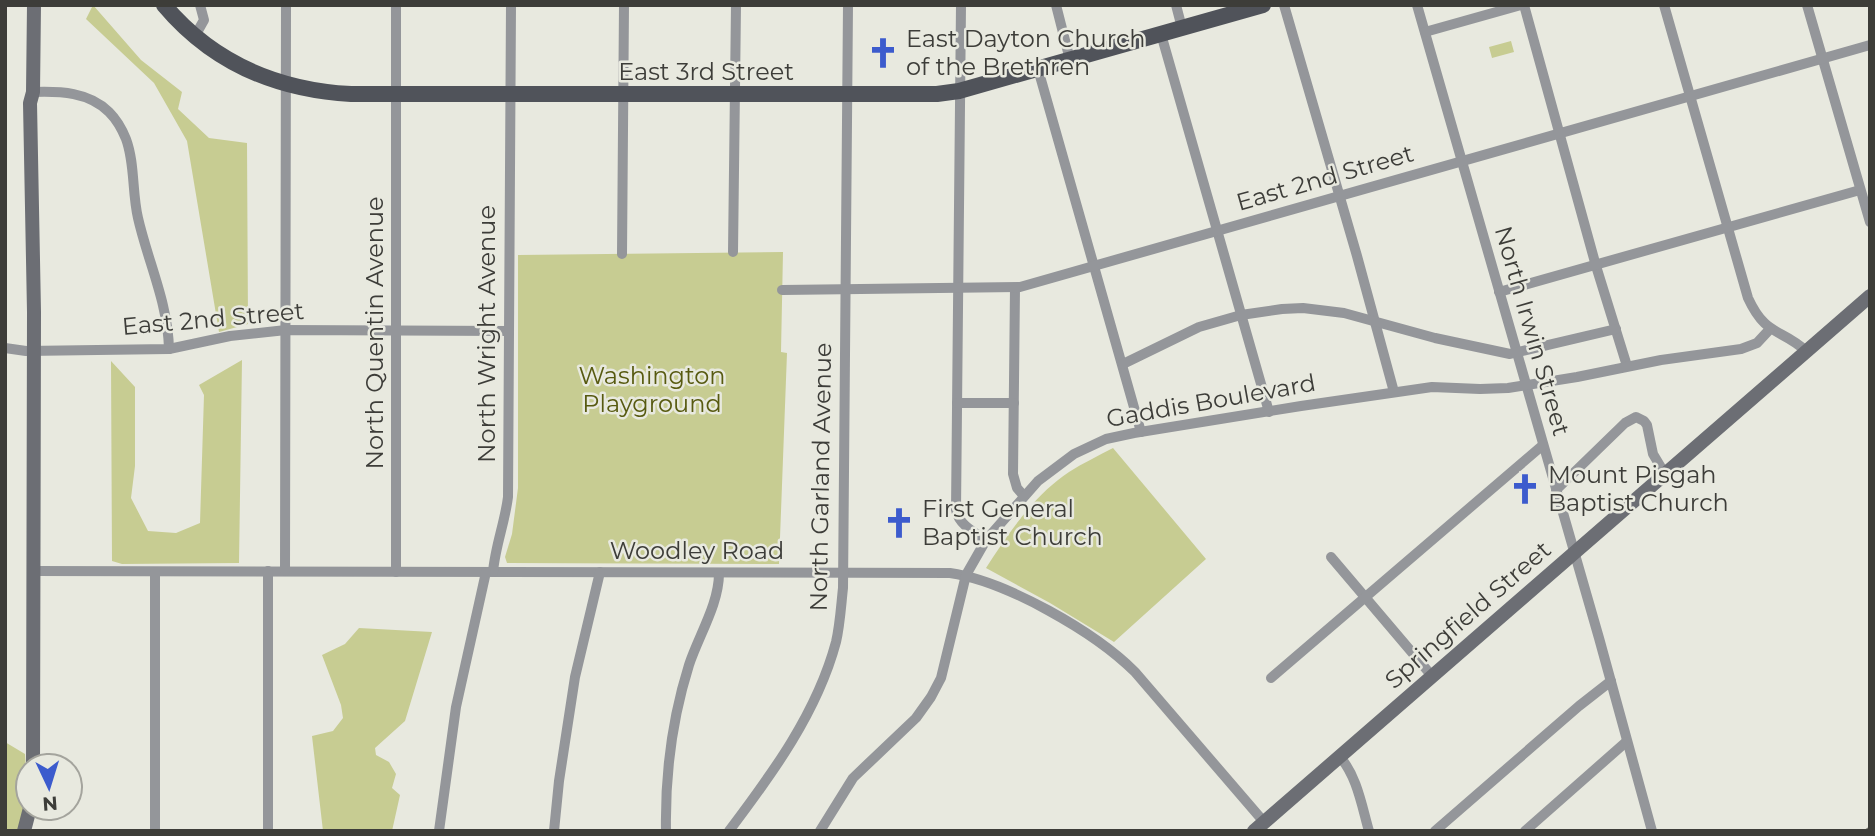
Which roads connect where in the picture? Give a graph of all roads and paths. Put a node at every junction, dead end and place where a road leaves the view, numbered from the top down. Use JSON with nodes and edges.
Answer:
{"nodes":[{"id":1,"x":34,"y":5,"type":"edge"},
{"id":2,"x":200,"y":5,"type":"edge"},
{"id":3,"x":286,"y":5,"type":"edge"},
{"id":4,"x":396,"y":5,"type":"edge"},
{"id":5,"x":511,"y":5,"type":"edge"},
{"id":6,"x":624,"y":5,"type":"edge"},
{"id":7,"x":736,"y":5,"type":"edge"},
{"id":8,"x":848,"y":5,"type":"edge"},
{"id":9,"x":961,"y":5,"type":"edge"},
{"id":10,"x":1056,"y":5,"type":"edge"},
{"id":11,"x":1175,"y":5,"type":"edge"},
{"id":12,"x":1263,"y":5,"type":"edge"},
{"id":13,"x":1284,"y":5,"type":"edge"},
{"id":14,"x":1417,"y":5,"type":"edge"},
{"id":15,"x":1522,"y":5,"type":"edge"},
{"id":16,"x":1664,"y":5,"type":"edge"},
{"id":17,"x":1807,"y":5,"type":"edge"},
{"id":18,"x":170,"y":7,"type":"edge"},
{"id":19,"x":1182,"y":28,"type":"junction"},
{"id":20,"x":1425,"y":32,"type":"junction"},
{"id":21,"x":1161,"y":34,"type":"junction"},
{"id":22,"x":195,"y":36,"type":"junction"},
{"id":23,"x":1870,"y":46,"type":"edge"},
{"id":24,"x":1823,"y":59,"type":"junction"},
{"id":25,"x":1070,"y":60,"type":"junction"},
{"id":26,"x":1038,"y":69,"type":"junction"},
{"id":27,"x":287,"y":85,"type":"junction"},
{"id":28,"x":959,"y":91,"type":"junction"},
{"id":29,"x":33,"y":92,"type":"junction"},
{"id":30,"x":396,"y":94,"type":"junction"},
{"id":31,"x":848,"y":94,"type":"junction"},
{"id":32,"x":510,"y":95,"type":"junction"},
{"id":33,"x":623,"y":95,"type":"junction"},
{"id":34,"x":735,"y":95,"type":"junction"},
{"id":35,"x":1690,"y":96,"type":"junction"},
{"id":36,"x":1561,"y":133,"type":"junction"},
{"id":37,"x":1462,"y":161,"type":"junction"},
{"id":38,"x":1860,"y":190,"type":"junction"},
{"id":39,"x":1339,"y":196,"type":"junction"},
{"id":40,"x":1870,"y":222,"type":"edge"},
{"id":41,"x":1727,"y":228,"type":"junction"},
{"id":42,"x":1217,"y":230,"type":"junction"},
{"id":43,"x":733,"y":252,"type":"dead end"},
{"id":44,"x":622,"y":254,"type":"dead end"},
{"id":45,"x":1095,"y":265,"type":"junction"},
{"id":46,"x":1596,"y":266,"type":"junction"},
{"id":47,"x":1015,"y":288,"type":"junction"},
{"id":48,"x":958,"y":289,"type":"junction"},
{"id":49,"x":782,"y":290,"type":"dead end"},
{"id":50,"x":846,"y":290,"type":"junction"},
{"id":51,"x":1499,"y":292,"type":"junction"},
{"id":52,"x":1870,"y":296,"type":"edge"},
{"id":53,"x":1241,"y":315,"type":"junction"},
{"id":54,"x":1375,"y":321,"type":"junction"},
{"id":55,"x":1616,"y":329,"type":"junction"},
{"id":56,"x":1770,"y":329,"type":"junction"},
{"id":57,"x":286,"y":330,"type":"junction"},
{"id":58,"x":396,"y":331,"type":"junction"},
{"id":59,"x":508,"y":331,"type":"junction"},
{"id":60,"x":5,"y":348,"type":"edge"},
{"id":61,"x":169,"y":349,"type":"junction"},
{"id":62,"x":34,"y":350,"type":"junction"},
{"id":63,"x":1806,"y":351,"type":"junction"},
{"id":64,"x":1516,"y":353,"type":"junction"},
{"id":65,"x":1123,"y":364,"type":"junction"},
{"id":66,"x":1627,"y":366,"type":"junction"},
{"id":67,"x":1525,"y":385,"type":"junction"},
{"id":68,"x":1394,"y":392,"type":"junction"},
{"id":69,"x":957,"y":403,"type":"junction"},
{"id":70,"x":1014,"y":403,"type":"junction"},
{"id":71,"x":1269,"y":412,"type":"junction"},
{"id":72,"x":1140,"y":432,"type":"junction"},
{"id":73,"x":1543,"y":445,"type":"junction"},
{"id":74,"x":1665,"y":474,"type":"junction"},
{"id":75,"x":1556,"y":490,"type":"junction"},
{"id":76,"x":1024,"y":496,"type":"junction"},
{"id":77,"x":986,"y":540,"type":"junction"},
{"id":78,"x":1574,"y":553,"type":"junction"},
{"id":79,"x":1331,"y":557,"type":"dead end"},
{"id":80,"x":34,"y":571,"type":"junction"},
{"id":81,"x":268,"y":571,"type":"junction"},
{"id":82,"x":285,"y":571,"type":"junction"},
{"id":83,"x":155,"y":572,"type":"junction"},
{"id":84,"x":396,"y":572,"type":"junction"},
{"id":85,"x":489,"y":572,"type":"junction"},
{"id":86,"x":600,"y":572,"type":"junction"},
{"id":87,"x":843,"y":572,"type":"junction"},
{"id":88,"x":719,"y":573,"type":"junction"},
{"id":89,"x":966,"y":575,"type":"junction"},
{"id":90,"x":1364,"y":598,"type":"junction"},
{"id":91,"x":1432,"y":676,"type":"junction"},
{"id":92,"x":1271,"y":678,"type":"dead end"},
{"id":93,"x":1611,"y":681,"type":"junction"},
{"id":94,"x":1626,"y":742,"type":"junction"},
{"id":95,"x":33,"y":752,"type":"edge"},
{"id":96,"x":1339,"y":756,"type":"junction"},
{"id":97,"x":1259,"y":826,"type":"edge"},
{"id":98,"x":155,"y":831,"type":"edge"},
{"id":99,"x":268,"y":831,"type":"edge"},
{"id":100,"x":439,"y":831,"type":"edge"},
{"id":101,"x":554,"y":831,"type":"edge"},
{"id":102,"x":666,"y":831,"type":"edge"},
{"id":103,"x":729,"y":831,"type":"edge"},
{"id":104,"x":820,"y":831,"type":"edge"},
{"id":105,"x":1369,"y":831,"type":"edge"},
{"id":106,"x":1435,"y":831,"type":"edge"},
{"id":107,"x":1525,"y":831,"type":"edge"},
{"id":108,"x":1652,"y":831,"type":"edge"}],
"edges":[{"from":1,"to":29,"type":"main road"},
{"from":2,"to":22,"type":"street"},
{"from":3,"to":27,"type":"street"},
{"from":4,"to":30,"type":"street","name":"North Quentin Avenue"},
{"from":5,"to":32,"type":"street","name":"North Wright Avenue"},
{"from":6,"to":33,"type":"street"},
{"from":7,"to":34,"type":"street"},
{"from":8,"to":31,"type":"street","name":"North Garland Avenue"},
{"from":9,"to":28,"type":"street"},
{"from":10,"to":25,"type":"street"},
{"from":11,"to":19,"type":"street"},
{"from":12,"to":19,"type":"main road","name":"East 3rd Street"},
{"from":13,"to":39,"type":"street"},
{"from":14,"to":20,"type":"street","name":"North Irwin Street"},
{"from":15,"to":20,"type":"street"},
{"from":15,"to":36,"type":"street"},
{"from":16,"to":35,"type":"street"},
{"from":17,"to":24,"type":"street"},
{"from":18,"to":22,"type":"main road","name":"East 3rd Street"},
{"from":19,"to":21,"type":"main road","name":"East 3rd Street"},
{"from":20,"to":37,"type":"street","name":"North Irwin Street"},
{"from":21,"to":25,"type":"main road","name":"East 3rd Street"},
{"from":21,"to":42,"type":"street"},
{"from":22,"to":27,"type":"main road","name":"East 3rd Street"},
{"from":23,"to":24,"type":"street","name":"East 2nd Street"},
{"from":24,"to":35,"type":"street","name":"East 2nd Street"},
{"from":24,"to":38,"type":"street"},
{"from":25,"to":26,"type":"main road","name":"East 3rd Street"},
{"from":26,"to":28,"type":"main road","name":"East 3rd Street"},
{"from":26,"to":45,"type":"street"},
{"from":27,"to":30,"type":"main road","name":"East 3rd Street"},
{"from":27,"to":57,"type":"street"},
{"from":28,"to":31,"type":"main road","name":"East 3rd Street"},
{"from":28,"to":48,"type":"street"},
{"from":29,"to":61,"type":"street"},
{"from":29,"to":62,"type":"main road"},
{"from":30,"to":32,"type":"main road","name":"East 3rd Street"},
{"from":30,"to":58,"type":"street","name":"North Quentin Avenue"},
{"from":31,"to":34,"type":"main road","name":"East 3rd Street"},
{"from":31,"to":50,"type":"street","name":"North Garland Avenue"},
{"from":32,"to":33,"type":"main road","name":"East 3rd Street"},
{"from":32,"to":59,"type":"street","name":"North Wright Avenue"},
{"from":33,"to":34,"type":"main road","name":"East 3rd Street"},
{"from":33,"to":44,"type":"street"},
{"from":34,"to":43,"type":"street"},
{"from":35,"to":36,"type":"street","name":"East 2nd Street"},
{"from":35,"to":41,"type":"street"},
{"from":36,"to":37,"type":"street","name":"East 2nd Street"},
{"from":36,"to":46,"type":"street"},
{"from":37,"to":39,"type":"street","name":"East 2nd Street"},
{"from":37,"to":51,"type":"street","name":"North Irwin Street"},
{"from":38,"to":40,"type":"street"},
{"from":38,"to":41,"type":"street"},
{"from":39,"to":42,"type":"street","name":"East 2nd Street"},
{"from":39,"to":54,"type":"street"},
{"from":41,"to":46,"type":"street"},
{"from":41,"to":56,"type":"street"},
{"from":42,"to":45,"type":"street","name":"East 2nd Street"},
{"from":42,"to":53,"type":"street"},
{"from":45,"to":47,"type":"street","name":"East 2nd Street"},
{"from":45,"to":65,"type":"street"},
{"from":46,"to":51,"type":"street"},
{"from":46,"to":55,"type":"street"},
{"from":47,"to":48,"type":"street","name":"East 2nd Street"},
{"from":47,"to":70,"type":"street"},
{"from":48,"to":50,"type":"street","name":"East 2nd Street"},
{"from":48,"to":69,"type":"street"},
{"from":49,"to":50,"type":"street","name":"East 2nd Street"},
{"from":50,"to":87,"type":"street","name":"North Garland Avenue"},
{"from":51,"to":64,"type":"street","name":"North Irwin Street"},
{"from":52,"to":63,"type":"main road","name":"Springfield Street"},
{"from":53,"to":54,"type":"street"},
{"from":53,"to":65,"type":"street"},
{"from":53,"to":71,"type":"street"},
{"from":54,"to":64,"type":"street"},
{"from":54,"to":68,"type":"street"},
{"from":55,"to":64,"type":"street"},
{"from":55,"to":66,"type":"street"},
{"from":56,"to":63,"type":"street"},
{"from":56,"to":66,"type":"street","name":"Gaddis Boulevard"},
{"from":57,"to":58,"type":"street","name":"East 2nd Street"},
{"from":57,"to":61,"type":"street","name":"East 2nd Street"},
{"from":57,"to":82,"type":"street"},
{"from":58,"to":59,"type":"street","name":"East 2nd Street"},
{"from":58,"to":84,"type":"street","name":"North Quentin Avenue"},
{"from":59,"to":85,"type":"street","name":"North Wright Avenue"},
{"from":60,"to":62,"type":"street","name":"East 2nd Street"},
{"from":61,"to":62,"type":"street","name":"East 2nd Street"},
{"from":62,"to":80,"type":"main road"},
{"from":63,"to":74,"type":"main road","name":"Springfield Street"},
{"from":64,"to":67,"type":"street","name":"North Irwin Street"},
{"from":65,"to":72,"type":"street"},
{"from":66,"to":67,"type":"street","name":"Gaddis Boulevard"},
{"from":67,"to":68,"type":"street","name":"Gaddis Boulevard"},
{"from":67,"to":73,"type":"street","name":"North Irwin Street"},
{"from":68,"to":71,"type":"street","name":"Gaddis Boulevard"},
{"from":69,"to":70,"type":"street"},
{"from":69,"to":77,"type":"street"},
{"from":70,"to":76,"type":"street"},
{"from":71,"to":72,"type":"street","name":"Gaddis Boulevard"},
{"from":72,"to":76,"type":"street","name":"Gaddis Boulevard"},
{"from":73,"to":75,"type":"street","name":"North Irwin Street"},
{"from":73,"to":90,"type":"street"},
{"from":74,"to":75,"type":"street"},
{"from":74,"to":78,"type":"main road","name":"Springfield Street"},
{"from":75,"to":78,"type":"street","name":"North Irwin Street"},
{"from":76,"to":77,"type":"street","name":"Gaddis Boulevard"},
{"from":77,"to":89,"type":"street","name":"Gaddis Boulevard"},
{"from":78,"to":91,"type":"main road","name":"Springfield Street"},
{"from":78,"to":93,"type":"street","name":"North Irwin Street"},
{"from":79,"to":90,"type":"street"},
{"from":80,"to":83,"type":"street","name":"Woodley Road"},
{"from":80,"to":95,"type":"main road"},
{"from":81,"to":82,"type":"street","name":"Woodley Road"},
{"from":81,"to":83,"type":"street","name":"Woodley Road"},
{"from":81,"to":99,"type":"street"},
{"from":82,"to":84,"type":"street","name":"Woodley Road"},
{"from":83,"to":98,"type":"street"},
{"from":84,"to":85,"type":"street","name":"Woodley Road"},
{"from":85,"to":86,"type":"street","name":"Woodley Road"},
{"from":85,"to":100,"type":"street","name":"North Wright Avenue"},
{"from":86,"to":88,"type":"street","name":"Woodley Road"},
{"from":86,"to":101,"type":"street"},
{"from":87,"to":88,"type":"street","name":"Woodley Road"},
{"from":87,"to":89,"type":"street","name":"Woodley Road"},
{"from":87,"to":103,"type":"street","name":"North Garland Avenue"},
{"from":88,"to":102,"type":"street"},
{"from":89,"to":97,"type":"street","name":"Woodley Road"},
{"from":89,"to":104,"type":"street","name":"Gaddis Boulevard"},
{"from":90,"to":91,"type":"street"},
{"from":90,"to":92,"type":"street"},
{"from":91,"to":96,"type":"main road","name":"Springfield Street"},
{"from":93,"to":94,"type":"street","name":"North Irwin Street"},
{"from":93,"to":106,"type":"street"},
{"from":94,"to":107,"type":"street"},
{"from":94,"to":108,"type":"street","name":"North Irwin Street"},
{"from":96,"to":97,"type":"main road","name":"Springfield Street"},
{"from":96,"to":105,"type":"street"}]}
